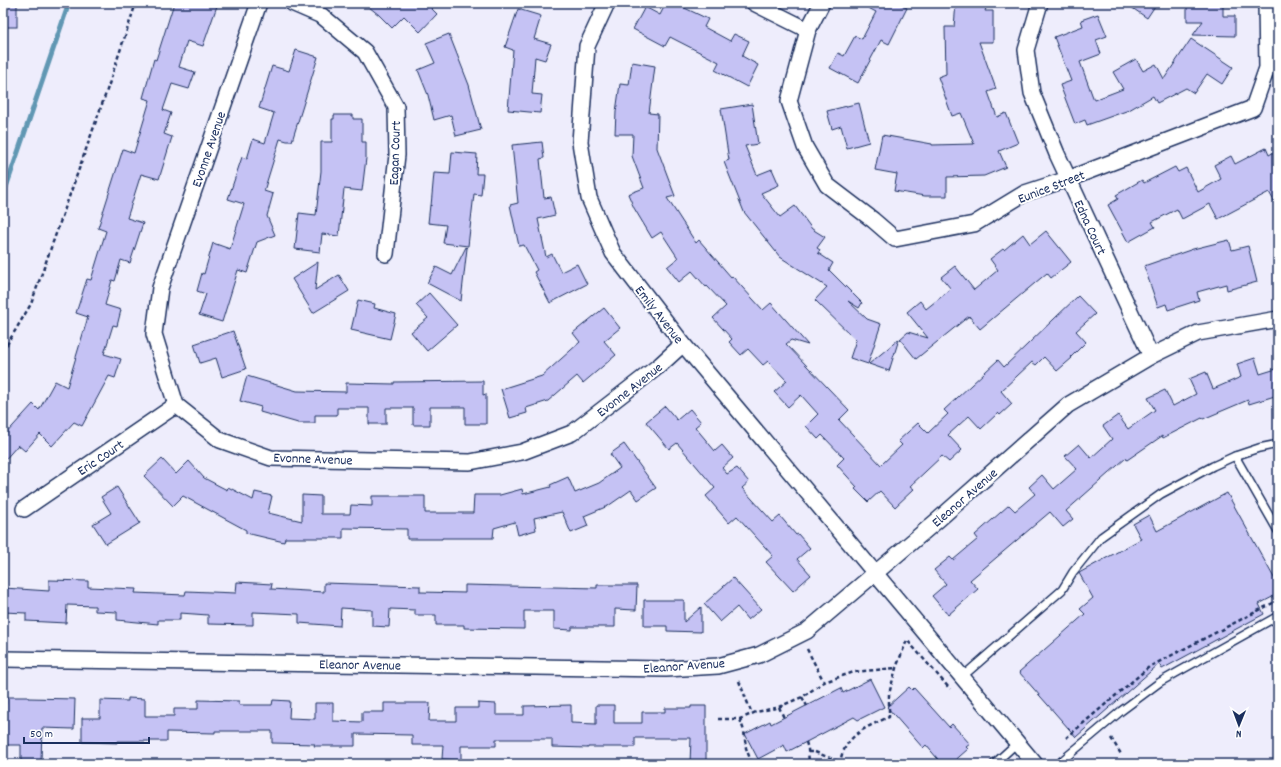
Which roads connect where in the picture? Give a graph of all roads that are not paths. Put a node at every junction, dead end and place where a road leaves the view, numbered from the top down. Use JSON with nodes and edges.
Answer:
{"nodes":[{"id":1,"x":259,"y":3,"type":"edge"},
{"id":2,"x":292,"y":3,"type":"edge"},
{"id":3,"x":607,"y":3,"type":"edge"},
{"id":4,"x":754,"y":3,"type":"edge"},
{"id":5,"x":822,"y":3,"type":"edge"},
{"id":6,"x":1040,"y":3,"type":"edge"},
{"id":7,"x":1266,"y":3,"type":"edge"},
{"id":8,"x":808,"y":30,"type":"junction"},
{"id":9,"x":1068,"y":179,"type":"junction"},
{"id":10,"x":386,"y":254,"type":"dead end"},
{"id":11,"x":1278,"y":319,"type":"edge"},
{"id":12,"x":683,"y":344,"type":"junction"},
{"id":13,"x":1151,"y":356,"type":"junction"},
{"id":14,"x":176,"y":405,"type":"junction"},
{"id":15,"x":1278,"y":444,"type":"edge"},
{"id":16,"x":1235,"y":456,"type":"junction"},
{"id":17,"x":24,"y":509,"type":"dead end"},
{"id":18,"x":1278,"y":531,"type":"edge"},
{"id":19,"x":875,"y":574,"type":"junction"},
{"id":20,"x":1277,"y":619,"type":"edge"},
{"id":21,"x":3,"y":658,"type":"edge"},
{"id":22,"x":962,"y":677,"type":"junction"},
{"id":23,"x":1017,"y":743,"type":"junction"},
{"id":24,"x":994,"y":764,"type":"edge"},
{"id":25,"x":1035,"y":764,"type":"edge"},
{"id":26,"x":1058,"y":764,"type":"edge"}],
"edges":[{"from":1,"to":14,"type":"street","name":"Evonne Avenue"},
{"from":2,"to":10,"type":"street","name":"Eagan Court"},
{"from":3,"to":12,"type":"street","name":"Emily Avenue"},
{"from":4,"to":8,"type":"street"},
{"from":5,"to":8,"type":"street","name":"Eunice Street"},
{"from":6,"to":9,"type":"street","name":"Edna Court"},
{"from":7,"to":9,"type":"street","name":"Eunice Street"},
{"from":8,"to":9,"type":"street","name":"Eunice Street"},
{"from":9,"to":13,"type":"street","name":"Edna Court"},
{"from":11,"to":13,"type":"street","name":"Eleanor Avenue"},
{"from":12,"to":14,"type":"street","name":"Evonne Avenue"},
{"from":12,"to":19,"type":"street","name":"Emily Avenue"},
{"from":13,"to":19,"type":"street","name":"Eleanor Avenue"},
{"from":14,"to":17,"type":"street","name":"Eric Court"},
{"from":15,"to":16,"type":"lane"},
{"from":16,"to":18,"type":"lane"},
{"from":16,"to":22,"type":"lane"},
{"from":19,"to":21,"type":"street","name":"Eleanor Avenue"},
{"from":19,"to":22,"type":"street","name":"Emily Avenue"},
{"from":20,"to":26,"type":"lane"},
{"from":22,"to":23,"type":"street","name":"Emily Avenue"},
{"from":23,"to":24,"type":"lane"},
{"from":23,"to":25,"type":"street","name":"Emily Avenue"}]}
